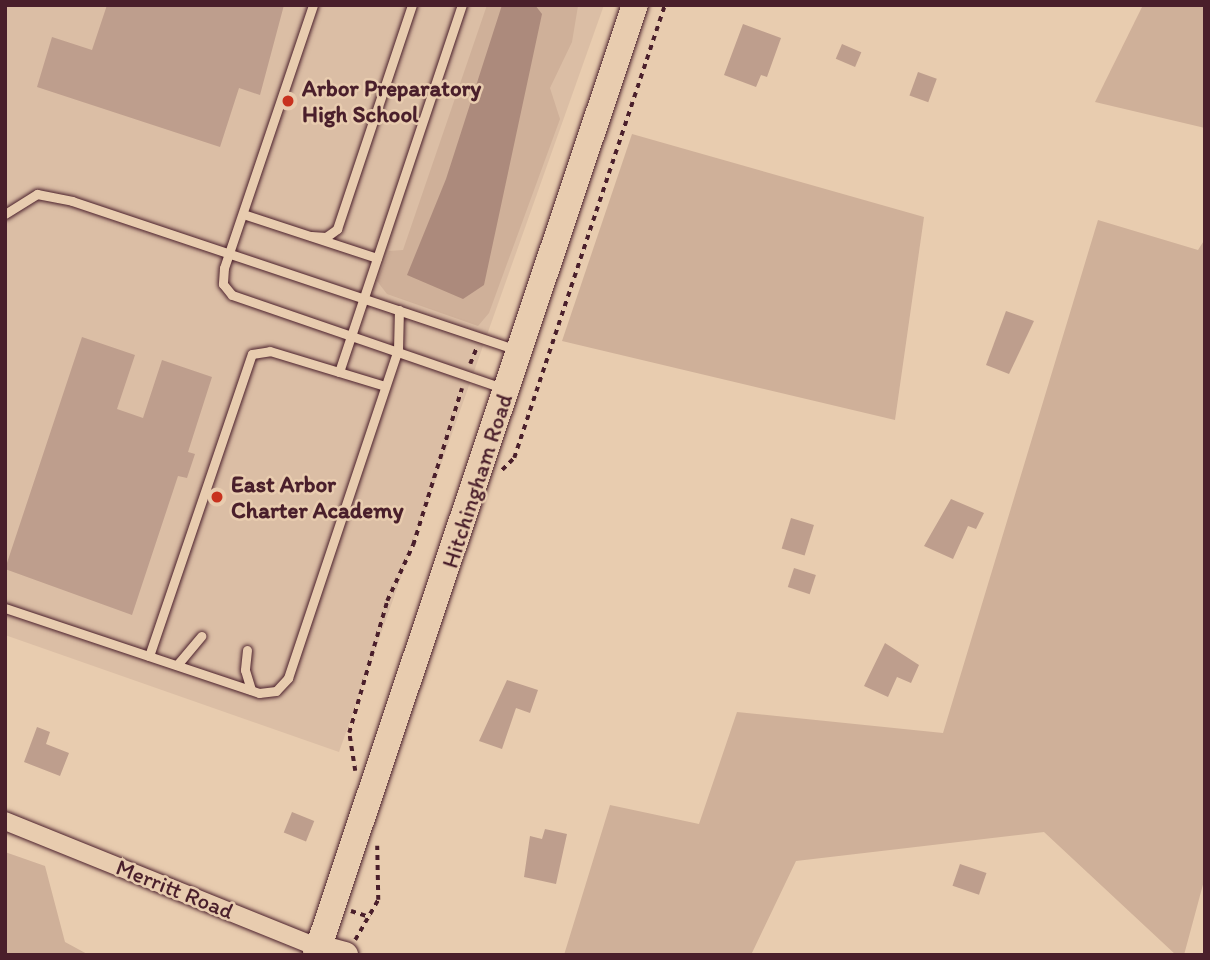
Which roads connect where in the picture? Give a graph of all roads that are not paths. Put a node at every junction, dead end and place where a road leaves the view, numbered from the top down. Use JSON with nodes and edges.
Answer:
{"nodes":[{"id":1,"x":313,"y":5,"type":"edge"},
{"id":2,"x":412,"y":5,"type":"edge"},
{"id":3,"x":462,"y":5,"type":"edge"},
{"id":4,"x":635,"y":5,"type":"edge"},
{"id":5,"x":5,"y":214,"type":"edge"},
{"id":6,"x":243,"y":214,"type":"junction"},
{"id":7,"x":311,"y":236,"type":"junction"},
{"id":8,"x":230,"y":254,"type":"junction"},
{"id":9,"x":377,"y":258,"type":"junction"},
{"id":10,"x":363,"y":299,"type":"junction"},
{"id":11,"x":399,"y":310,"type":"junction"},
{"id":12,"x":351,"y":335,"type":"junction"},
{"id":13,"x":398,"y":350,"type":"junction"},
{"id":14,"x":520,"y":351,"type":"junction"},
{"id":15,"x":339,"y":372,"type":"junction"},
{"id":16,"x":386,"y":386,"type":"junction"},
{"id":17,"x":507,"y":390,"type":"junction"},
{"id":18,"x":5,"y":608,"type":"edge"},
{"id":19,"x":201,"y":636,"type":"dead end"},
{"id":20,"x":247,"y":650,"type":"dead end"},
{"id":21,"x":149,"y":656,"type":"junction"},
{"id":22,"x":177,"y":665,"type":"junction"},
{"id":23,"x":251,"y":690,"type":"junction"},
{"id":24,"x":5,"y":821,"type":"edge"},
{"id":25,"x":349,"y":949,"type":"edge"},
{"id":26,"x":318,"y":951,"type":"edge"}],
"edges":[{"from":1,"to":6,"type":"lane"},
{"from":2,"to":7,"type":"lane"},
{"from":3,"to":9,"type":"lane"},
{"from":4,"to":14,"type":"street","name":"Hitchingham Road"},
{"from":5,"to":8,"type":"lane"},
{"from":6,"to":7,"type":"lane"},
{"from":6,"to":8,"type":"lane"},
{"from":7,"to":9,"type":"lane"},
{"from":8,"to":10,"type":"lane"},
{"from":8,"to":12,"type":"lane"},
{"from":9,"to":10,"type":"lane"},
{"from":10,"to":11,"type":"lane"},
{"from":10,"to":12,"type":"lane"},
{"from":11,"to":13,"type":"lane"},
{"from":11,"to":14,"type":"lane"},
{"from":12,"to":13,"type":"lane"},
{"from":12,"to":15,"type":"lane"},
{"from":13,"to":16,"type":"lane"},
{"from":13,"to":17,"type":"lane"},
{"from":14,"to":17,"type":"street","name":"Hitchingham Road"},
{"from":15,"to":16,"type":"lane"},
{"from":15,"to":21,"type":"lane"},
{"from":16,"to":23,"type":"lane"},
{"from":17,"to":26,"type":"street","name":"Hitchingham Road"},
{"from":18,"to":21,"type":"lane"},
{"from":19,"to":22,"type":"lane"},
{"from":20,"to":23,"type":"lane"},
{"from":21,"to":22,"type":"lane"},
{"from":22,"to":23,"type":"lane"},
{"from":24,"to":26,"type":"street","name":"Merritt Road"},
{"from":25,"to":26,"type":"street","name":"Merritt Road"}]}
